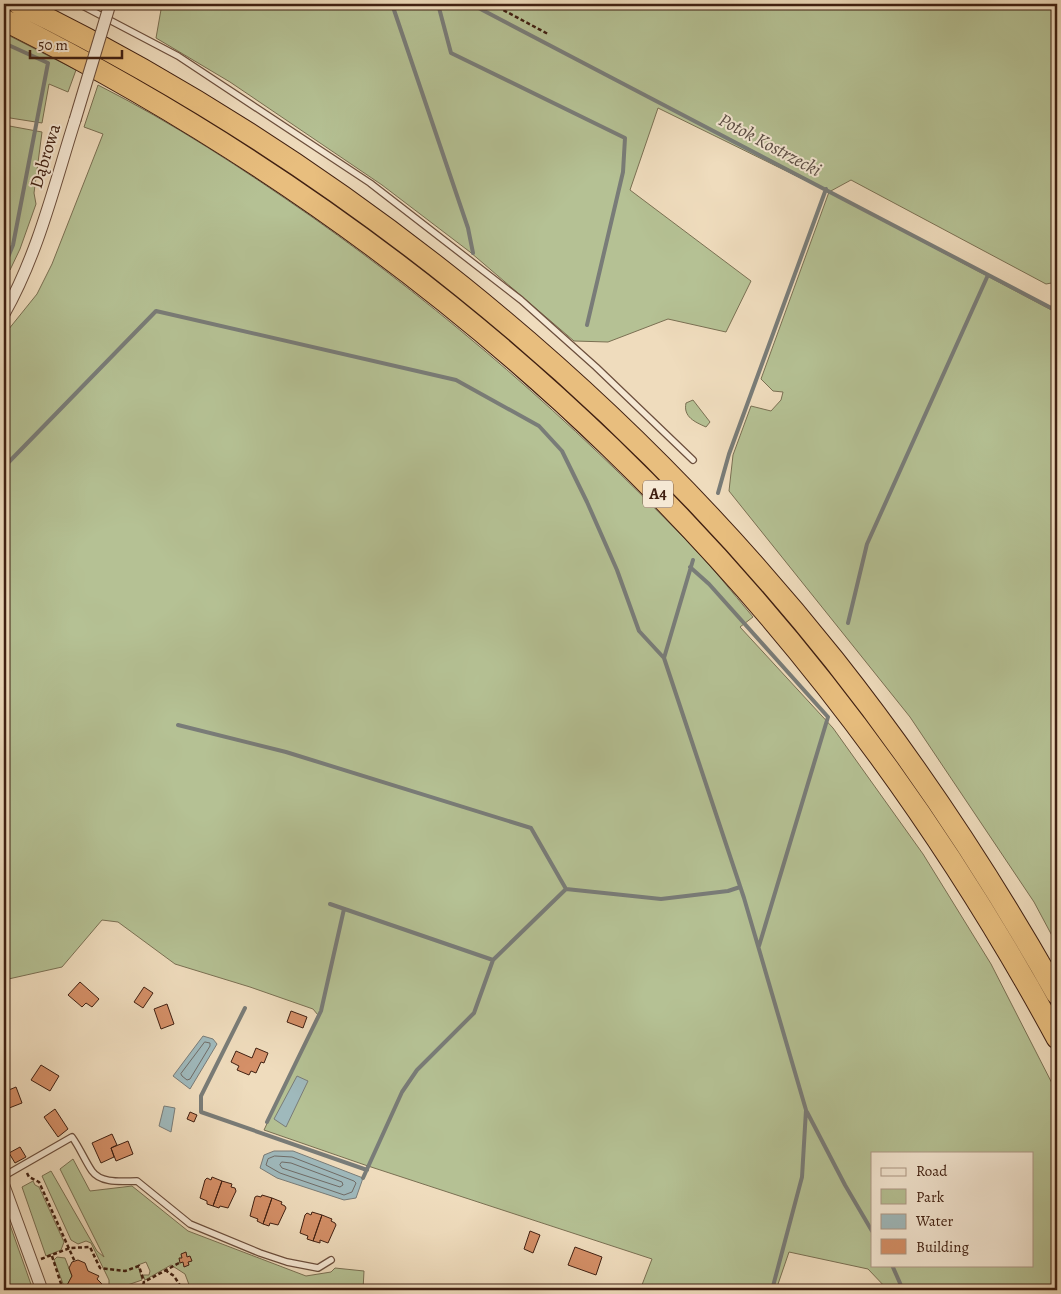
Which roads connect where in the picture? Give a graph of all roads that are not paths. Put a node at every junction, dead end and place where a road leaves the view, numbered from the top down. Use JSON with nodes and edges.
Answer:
{"nodes":[{"id":1,"x":19,"y":4,"type":"edge"},
{"id":2,"x":79,"y":4,"type":"edge"},
{"id":3,"x":110,"y":4,"type":"edge"},
{"id":4,"x":4,"y":20,"type":"edge"},
{"id":5,"x":4,"y":314,"type":"edge"},
{"id":6,"x":693,"y":460,"type":"dead end"},
{"id":7,"x":1057,"y":994,"type":"edge"},
{"id":8,"x":1057,"y":1038,"type":"edge"},
{"id":9,"x":4,"y":1176,"type":"edge"},
{"id":10,"x":4,"y":1186,"type":"edge"},
{"id":11,"x":332,"y":1260,"type":"dead end"},
{"id":12,"x":42,"y":1290,"type":"edge"}],
"edges":[{"from":1,"to":7,"type":"highway","number":"A4"},
{"from":2,"to":6,"type":"lane"},
{"from":3,"to":5,"type":"street","name":"Dąbrowa","bridge":true},
{"from":4,"to":8,"type":"highway","number":"A4"},
{"from":9,"to":11,"type":"lane"},
{"from":10,"to":12,"type":"street"}]}
